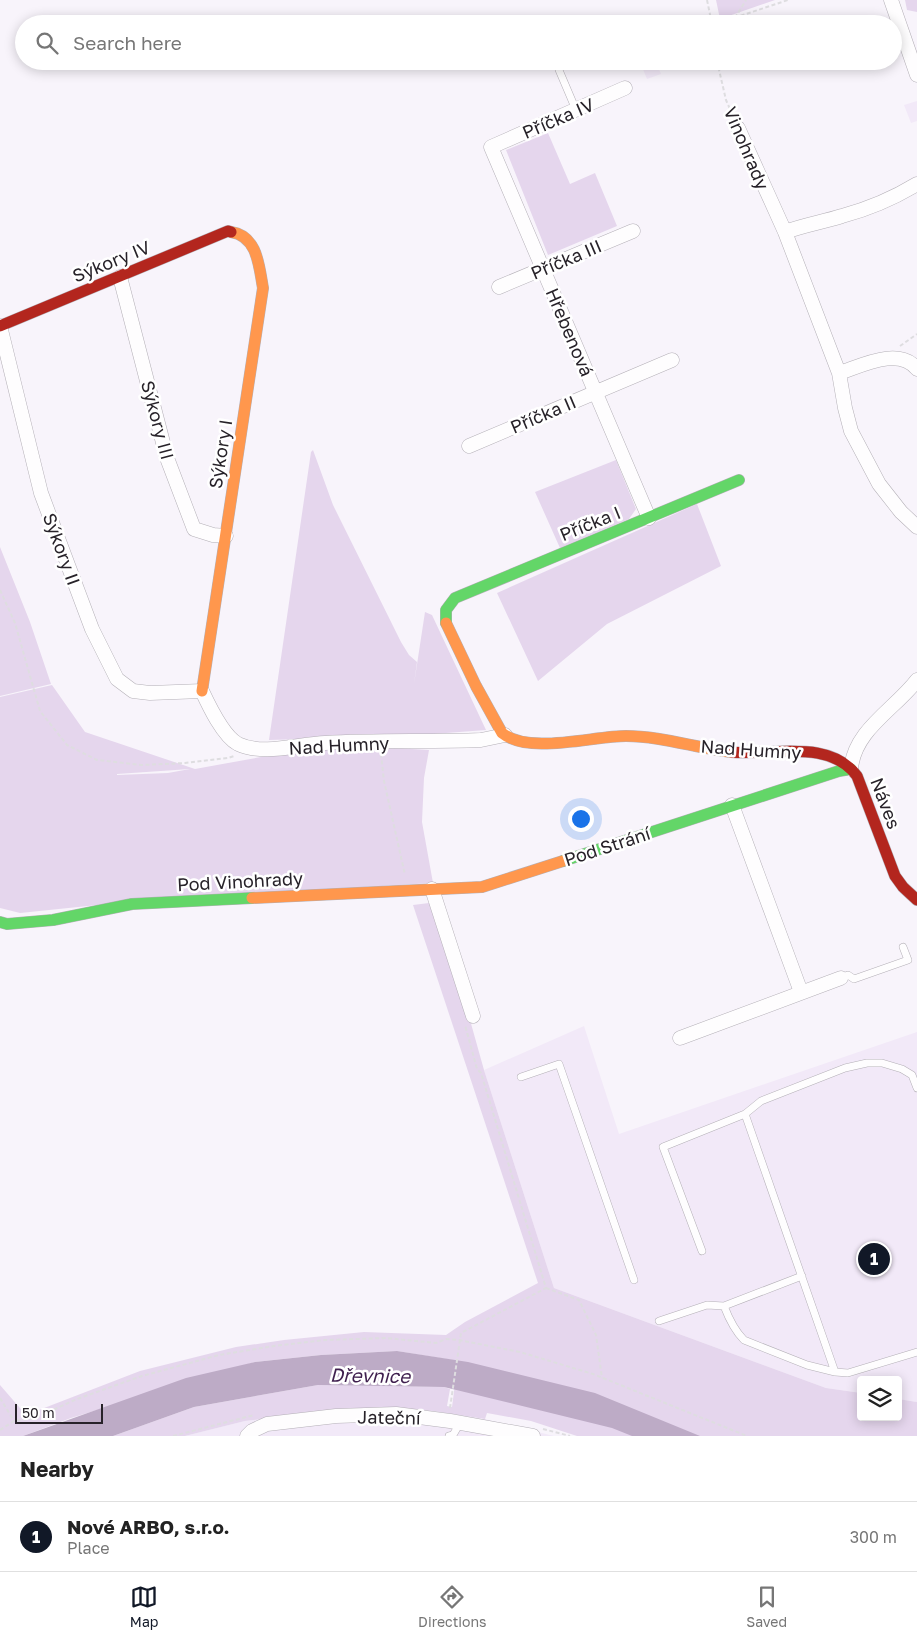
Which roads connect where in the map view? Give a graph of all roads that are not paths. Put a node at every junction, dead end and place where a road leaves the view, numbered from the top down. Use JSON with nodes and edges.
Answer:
{"nodes":[{"id":1,"x":891,"y":0,"type":"edge"},
{"id":2,"x":896,"y":15,"type":"edge"},
{"id":3,"x":902,"y":32,"type":"edge"},
{"id":4,"x":559,"y":70,"type":"dead end"},
{"id":5,"x":917,"y":75,"type":"edge"},
{"id":6,"x":625,"y":88,"type":"dead end"},
{"id":7,"x":576,"y":110,"type":"junction"},
{"id":8,"x":738,"y":128,"type":"road end"},
{"id":9,"x":491,"y":147,"type":"joint"},
{"id":10,"x":917,"y":184,"type":"edge"},
{"id":11,"x":236,"y":231,"type":"joint"},
{"id":12,"x":633,"y":231,"type":"dead end"},
{"id":13,"x":785,"y":232,"type":"junction"},
{"id":14,"x":543,"y":269,"type":"junction"},
{"id":15,"x":120,"y":277,"type":"junction"},
{"id":16,"x":500,"y":287,"type":"dead end"},
{"id":17,"x":0,"y":326,"type":"edge"},
{"id":18,"x":672,"y":360,"type":"dead end"},
{"id":19,"x":917,"y":369,"type":"edge"},
{"id":20,"x":839,"y":373,"type":"junction"},
{"id":21,"x":595,"y":392,"type":"junction"},
{"id":22,"x":469,"y":446,"type":"dead end"},
{"id":23,"x":739,"y":480,"type":"dead end"},
{"id":24,"x":649,"y":518,"type":"junction"},
{"id":25,"x":917,"y":527,"type":"edge"},
{"id":26,"x":226,"y":536,"type":"junction"},
{"id":27,"x":917,"y":680,"type":"edge"},
{"id":28,"x":202,"y":691,"type":"junction"},
{"id":29,"x":505,"y":736,"type":"junction"},
{"id":30,"x":851,"y":769,"type":"junction"},
{"id":31,"x":732,"y":805,"type":"junction"},
{"id":32,"x":482,"y":887,"type":"joint"},
{"id":33,"x":432,"y":890,"type":"junction"},
{"id":34,"x":917,"y":900,"type":"edge"},
{"id":35,"x":0,"y":922,"type":"edge"},
{"id":36,"x":903,"y":947,"type":"dead end"},
{"id":37,"x":841,"y":978,"type":"joint"},
{"id":38,"x":801,"y":992,"type":"junction"},
{"id":39,"x":468,"y":1017,"type":"road end"},
{"id":40,"x":680,"y":1038,"type":"dead end"},
{"id":41,"x":522,"y":1077,"type":"dead end"},
{"id":42,"x":917,"y":1088,"type":"edge"},
{"id":43,"x":745,"y":1114,"type":"junction"},
{"id":44,"x":702,"y":1251,"type":"dead end"},
{"id":45,"x":802,"y":1276,"type":"junction"},
{"id":46,"x":634,"y":1280,"type":"dead end"},
{"id":47,"x":724,"y":1306,"type":"junction"},
{"id":48,"x":659,"y":1321,"type":"dead end"},
{"id":49,"x":917,"y":1352,"type":"edge"},
{"id":50,"x":835,"y":1372,"type":"junction"},
{"id":51,"x":460,"y":1422,"type":"junction"},
{"id":52,"x":250,"y":1434,"type":"edge"},
{"id":53,"x":452,"y":1436,"type":"edge"},
{"id":54,"x":533,"y":1436,"type":"edge"}],
"edges":[{"from":1,"to":2,"type":"street"},
{"from":3,"to":5,"type":"street"},
{"from":4,"to":7,"type":"lane"},
{"from":6,"to":7,"type":"street","name":"Příčka IV"},
{"from":7,"to":9,"type":"street","name":"Příčka IV"},
{"from":8,"to":13,"type":"street","name":"Vinohrady"},
{"from":9,"to":14,"type":"street","name":"Hřebenová"},
{"from":10,"to":13,"type":"street"},
{"from":11,"to":15,"type":"street","name":"Sýkory IV"},
{"from":11,"to":26,"type":"street","name":"Sýkory I"},
{"from":12,"to":14,"type":"street","name":"Příčka III"},
{"from":13,"to":20,"type":"street","name":"Vinohrady"},
{"from":14,"to":16,"type":"street","name":"Příčka III"},
{"from":14,"to":21,"type":"street","name":"Hřebenová"},
{"from":15,"to":17,"type":"street","name":"Sýkory IV"},
{"from":15,"to":26,"type":"street","name":"Sýkory III"},
{"from":17,"to":28,"type":"street","name":"Sýkory II"},
{"from":18,"to":21,"type":"street","name":"Příčka II"},
{"from":19,"to":20,"type":"street"},
{"from":20,"to":25,"type":"street","name":"Vinohrady"},
{"from":21,"to":22,"type":"street","name":"Příčka II"},
{"from":21,"to":24,"type":"street","name":"Hřebenová"},
{"from":23,"to":24,"type":"street","name":"Příčka I"},
{"from":24,"to":29,"type":"street","name":"Příčka I"},
{"from":26,"to":28,"type":"street","name":"Sýkory I"},
{"from":27,"to":30,"type":"street"},
{"from":28,"to":29,"type":"street","name":"Nad Humny"},
{"from":29,"to":30,"type":"street","name":"Nad Humny"},
{"from":30,"to":31,"type":"street","name":"Pod Strání"},
{"from":30,"to":34,"type":"street","name":"Náves"},
{"from":31,"to":32,"type":"street","name":"Pod Strání"},
{"from":31,"to":38,"type":"street"},
{"from":32,"to":33,"type":"street","name":"Pod Vinohrady"},
{"from":33,"to":35,"type":"street","name":"Pod Vinohrady"},
{"from":33,"to":39,"type":"street"},
{"from":36,"to":37,"type":"lane"},
{"from":37,"to":38,"type":"street"},
{"from":38,"to":40,"type":"street"},
{"from":41,"to":46,"type":"lane"},
{"from":42,"to":43,"type":"lane"},
{"from":43,"to":44,"type":"lane"},
{"from":43,"to":45,"type":"lane"},
{"from":45,"to":47,"type":"lane"},
{"from":45,"to":50,"type":"lane"},
{"from":47,"to":48,"type":"lane"},
{"from":47,"to":50,"type":"lane"},
{"from":49,"to":50,"type":"lane"},
{"from":51,"to":52,"type":"street","name":"Jateční"},
{"from":51,"to":53,"type":"lane"},
{"from":51,"to":54,"type":"street","name":"Jateční"}]}
